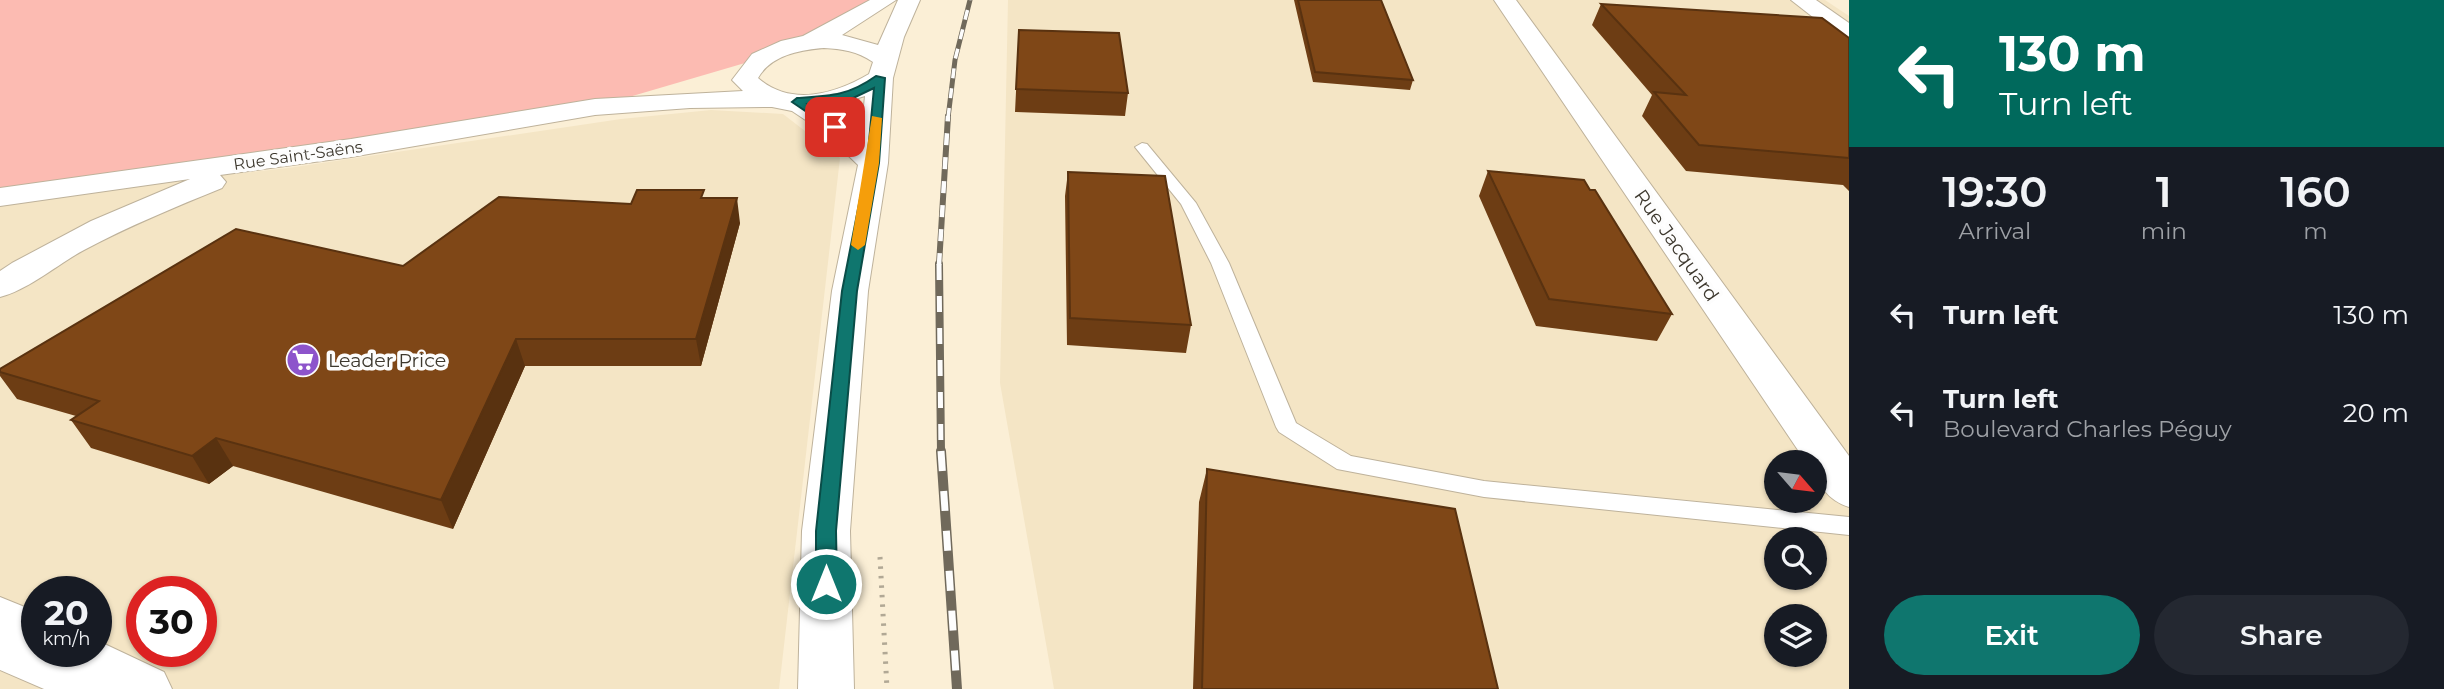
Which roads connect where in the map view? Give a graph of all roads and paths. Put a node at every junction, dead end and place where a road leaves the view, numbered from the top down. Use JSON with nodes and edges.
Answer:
{"nodes":[{"id":1,"x":885,"y":0,"type":"edge"},
{"id":2,"x":909,"y":0,"type":"edge"},
{"id":3,"x":1505,"y":0,"type":"edge"},
{"id":4,"x":1802,"y":0,"type":"edge"},
{"id":5,"x":1849,"y":34,"type":"edge"},
{"id":6,"x":791,"y":47,"type":"junction"},
{"id":7,"x":762,"y":58,"type":"junction"},
{"id":8,"x":883,"y":69,"type":"junction"},
{"id":9,"x":724,"y":70,"type":"dead end"},
{"id":10,"x":699,"y":77,"type":"dead end"},
{"id":11,"x":784,"y":100,"type":"junction"},
{"id":12,"x":595,"y":107,"type":"junction"},
{"id":13,"x":1142,"y":148,"type":"dead end"},
{"id":14,"x":292,"y":156,"type":"junction"},
{"id":15,"x":873,"y":163,"type":"junction"},
{"id":16,"x":0,"y":197,"type":"edge"},
{"id":17,"x":0,"y":286,"type":"edge"},
{"id":18,"x":1849,"y":490,"type":"edge"},
{"id":19,"x":1849,"y":526,"type":"edge"},
{"id":20,"x":0,"y":619,"type":"edge"},
{"id":21,"x":21,"y":629,"type":"edge"},
{"id":22,"x":0,"y":646,"type":"edge"},
{"id":23,"x":99,"y":667,"type":"edge"},
{"id":24,"x":105,"y":689,"type":"edge"},
{"id":25,"x":144,"y":689,"type":"edge"},
{"id":26,"x":826,"y":689,"type":"edge"}],
"edges":[{"from":1,"to":6,"type":"street"},
{"from":2,"to":8,"type":"street"},
{"from":3,"to":18,"type":"street","name":"Rue Jacquard"},
{"from":4,"to":5,"type":"street"},
{"from":6,"to":7,"type":"street"},
{"from":6,"to":8,"type":"street"},
{"from":7,"to":9,"type":"street"},
{"from":7,"to":11,"type":"street"},
{"from":8,"to":11,"type":"street","name":"Rue Saint-Saëns"},
{"from":8,"to":15,"type":"street"},
{"from":10,"to":12,"type":"street","name":"Rue Saint-Saëns"},
{"from":11,"to":12,"type":"street","name":"Rue Saint-Saëns"},
{"from":11,"to":15,"type":"street"},
{"from":12,"to":14,"type":"street","name":"Rue Saint-Saëns"},
{"from":13,"to":19,"type":"lane"},
{"from":14,"to":16,"type":"street","name":"Rue Saint-Saëns"},
{"from":14,"to":17,"type":"street"},
{"from":15,"to":26,"type":"street"},
{"from":20,"to":21,"type":"street"},
{"from":22,"to":24,"type":"street"},
{"from":23,"to":25,"type":"street"}]}
